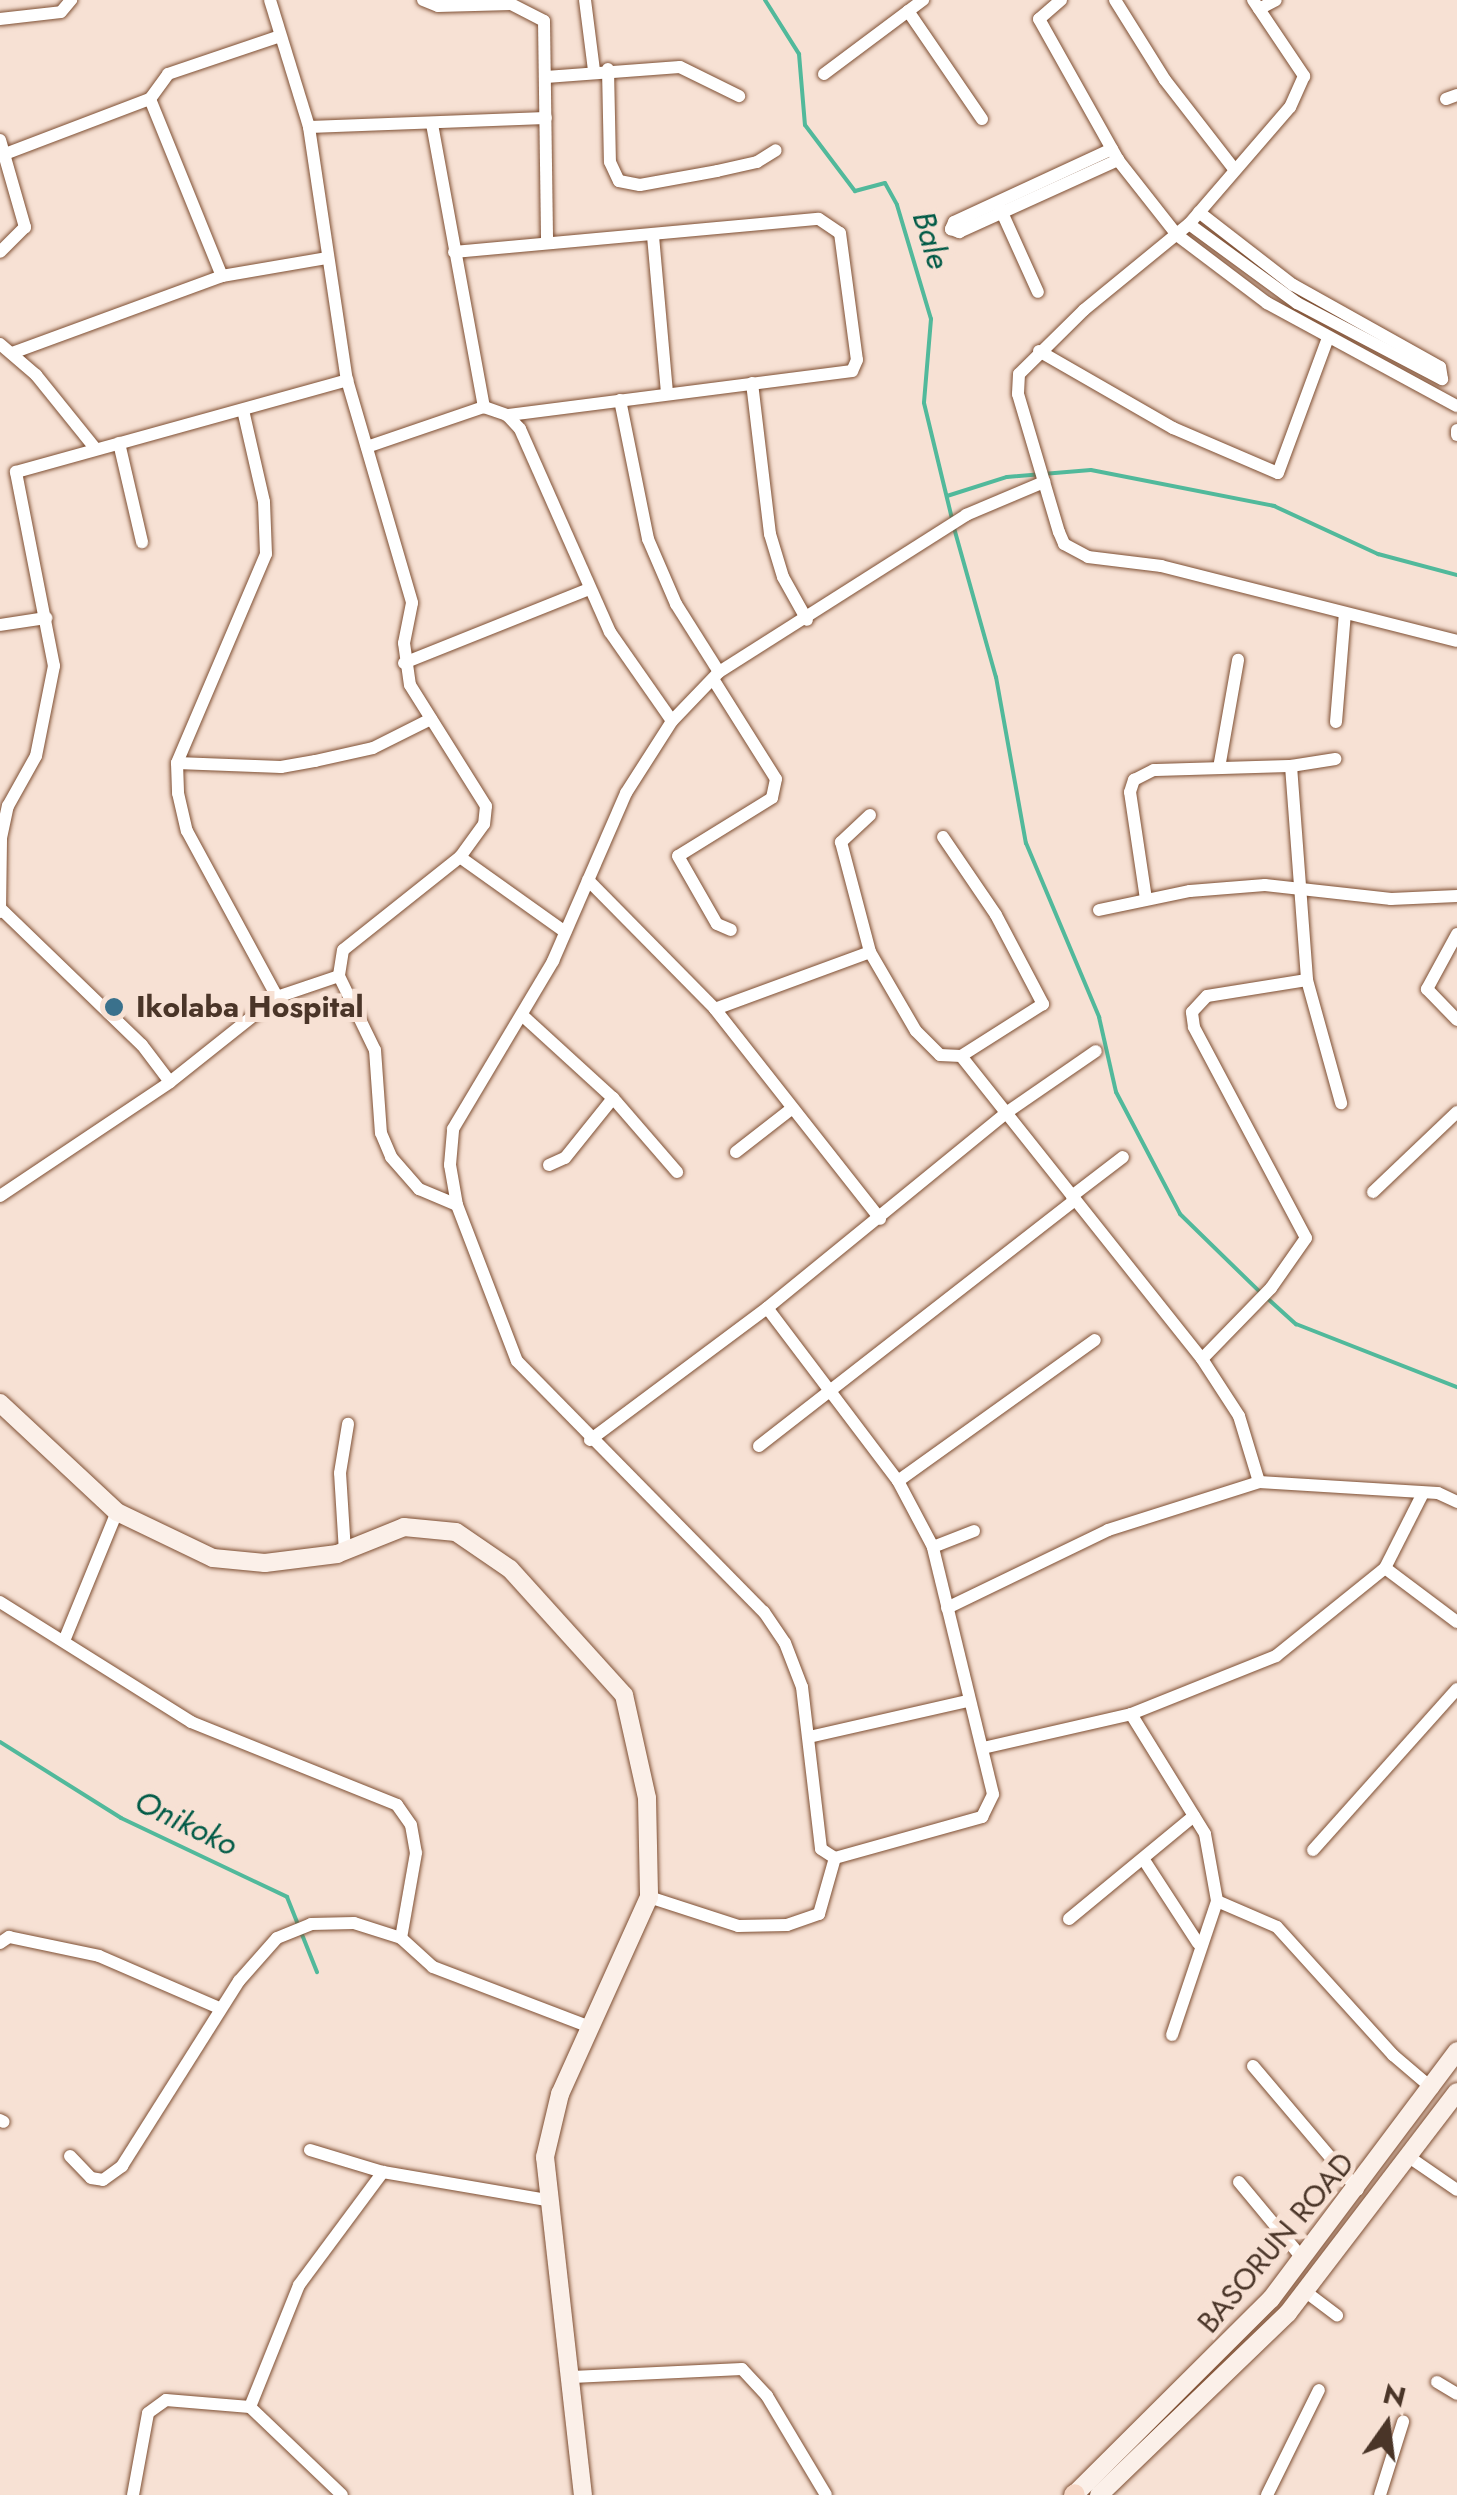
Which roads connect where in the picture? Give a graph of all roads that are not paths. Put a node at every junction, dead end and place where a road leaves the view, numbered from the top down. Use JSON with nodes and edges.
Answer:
{"nodes":[{"id":1,"x":71,"y":0,"type":"edge"},
{"id":2,"x":270,"y":0,"type":"edge"},
{"id":3,"x":423,"y":0,"type":"edge"},
{"id":4,"x":585,"y":0,"type":"edge"},
{"id":5,"x":923,"y":0,"type":"edge"},
{"id":6,"x":1061,"y":0,"type":"edge"},
{"id":7,"x":1116,"y":0,"type":"edge"},
{"id":8,"x":1276,"y":0,"type":"edge"},
{"id":9,"x":1256,"y":4,"type":"edge"},
{"id":10,"x":908,"y":11,"type":"junction"},
{"id":11,"x":0,"y":19,"type":"edge"},
{"id":12,"x":280,"y":36,"type":"junction"},
{"id":13,"x":601,"y":70,"type":"junction"},
{"id":14,"x":824,"y":74,"type":"dead end"},
{"id":15,"x":546,"y":76,"type":"junction"},
{"id":16,"x":739,"y":96,"type":"dead end"},
{"id":17,"x":150,"y":99,"type":"junction"},
{"id":18,"x":546,"y":118,"type":"junction"},
{"id":19,"x":982,"y":118,"type":"dead end"},
{"id":20,"x":432,"y":124,"type":"junction"},
{"id":21,"x":308,"y":127,"type":"junction"},
{"id":22,"x":0,"y":140,"type":"edge"},
{"id":23,"x":776,"y":150,"type":"dead end"},
{"id":24,"x":5,"y":154,"type":"junction"},
{"id":25,"x":1115,"y":154,"type":"junction"},
{"id":26,"x":1234,"y":169,"type":"junction"},
{"id":27,"x":1199,"y":212,"type":"junction"},
{"id":28,"x":1190,"y":224,"type":"junction"},
{"id":29,"x":1177,"y":235,"type":"junction"},
{"id":30,"x":653,"y":236,"type":"junction"},
{"id":31,"x":547,"y":240,"type":"junction"},
{"id":32,"x":0,"y":252,"type":"edge"},
{"id":33,"x":454,"y":252,"type":"junction"},
{"id":34,"x":327,"y":258,"type":"junction"},
{"id":35,"x":222,"y":276,"type":"junction"},
{"id":36,"x":1038,"y":292,"type":"dead end"},
{"id":37,"x":1328,"y":338,"type":"junction"},
{"id":38,"x":6,"y":349,"type":"edge"},
{"id":39,"x":1039,"y":350,"type":"junction"},
{"id":40,"x":347,"y":380,"type":"junction"},
{"id":41,"x":752,"y":383,"type":"junction"},
{"id":42,"x":667,"y":392,"type":"junction"},
{"id":43,"x":620,"y":400,"type":"junction"},
{"id":44,"x":1457,"y":406,"type":"edge"},
{"id":45,"x":484,"y":407,"type":"junction"},
{"id":46,"x":243,"y":410,"type":"junction"},
{"id":47,"x":507,"y":414,"type":"junction"},
{"id":48,"x":119,"y":443,"type":"junction"},
{"id":49,"x":94,"y":448,"type":"junction"},
{"id":50,"x":367,"y":448,"type":"junction"},
{"id":51,"x":1041,"y":471,"type":"junction"},
{"id":52,"x":142,"y":542,"type":"dead end"},
{"id":53,"x":589,"y":589,"type":"junction"},
{"id":54,"x":1345,"y":613,"type":"junction"},
{"id":55,"x":46,"y":618,"type":"junction"},
{"id":56,"x":807,"y":620,"type":"junction"},
{"id":57,"x":0,"y":625,"type":"edge"},
{"id":58,"x":1457,"y":641,"type":"edge"},
{"id":59,"x":1238,"y":660,"type":"dead end"},
{"id":60,"x":404,"y":663,"type":"junction"},
{"id":61,"x":716,"y":675,"type":"junction"},
{"id":62,"x":431,"y":718,"type":"junction"},
{"id":63,"x":672,"y":721,"type":"junction"},
{"id":64,"x":1336,"y":722,"type":"dead end"},
{"id":65,"x":1335,"y":759,"type":"dead end"},
{"id":66,"x":177,"y":763,"type":"junction"},
{"id":67,"x":1292,"y":766,"type":"junction"},
{"id":68,"x":1219,"y":768,"type":"junction"},
{"id":69,"x":870,"y":815,"type":"dead end"},
{"id":70,"x":943,"y":838,"type":"dead end"},
{"id":71,"x":460,"y":857,"type":"junction"},
{"id":72,"x":588,"y":880,"type":"junction"},
{"id":73,"x":1302,"y":884,"type":"junction"},
{"id":74,"x":1457,"y":896,"type":"edge"},
{"id":75,"x":1146,"y":899,"type":"junction"},
{"id":76,"x":1,"y":910,"type":"edge"},
{"id":77,"x":1099,"y":910,"type":"dead end"},
{"id":78,"x":731,"y":930,"type":"dead end"},
{"id":79,"x":565,"y":932,"type":"junction"},
{"id":80,"x":1457,"y":934,"type":"edge"},
{"id":81,"x":870,"y":952,"type":"junction"},
{"id":82,"x":339,"y":976,"type":"junction"},
{"id":83,"x":1307,"y":980,"type":"junction"},
{"id":84,"x":277,"y":997,"type":"junction"},
{"id":85,"x":715,"y":1009,"type":"junction"},
{"id":86,"x":522,"y":1015,"type":"junction"},
{"id":87,"x":1457,"y":1020,"type":"edge"},
{"id":88,"x":1096,"y":1052,"type":"dead end"},
{"id":89,"x":961,"y":1056,"type":"junction"},
{"id":90,"x":170,"y":1082,"type":"junction"},
{"id":91,"x":612,"y":1098,"type":"junction"},
{"id":92,"x":1341,"y":1103,"type":"dead end"},
{"id":93,"x":790,"y":1110,"type":"junction"},
{"id":94,"x":1457,"y":1112,"type":"edge"},
{"id":95,"x":1006,"y":1114,"type":"junction"},
{"id":96,"x":736,"y":1152,"type":"dead end"},
{"id":97,"x":1122,"y":1157,"type":"dead end"},
{"id":98,"x":549,"y":1164,"type":"dead end"},
{"id":99,"x":677,"y":1172,"type":"dead end"},
{"id":100,"x":1373,"y":1192,"type":"dead end"},
{"id":101,"x":0,"y":1196,"type":"edge"},
{"id":102,"x":1073,"y":1198,"type":"junction"},
{"id":103,"x":457,"y":1206,"type":"junction"},
{"id":104,"x":880,"y":1219,"type":"junction"},
{"id":105,"x":767,"y":1308,"type":"junction"},
{"id":106,"x":1095,"y":1340,"type":"dead end"},
{"id":107,"x":1202,"y":1359,"type":"junction"},
{"id":108,"x":828,"y":1392,"type":"junction"},
{"id":109,"x":0,"y":1403,"type":"edge"},
{"id":110,"x":348,"y":1424,"type":"dead end"},
{"id":111,"x":590,"y":1440,"type":"junction"},
{"id":112,"x":760,"y":1446,"type":"dead end"},
{"id":113,"x":898,"y":1480,"type":"junction"},
{"id":114,"x":1259,"y":1482,"type":"junction"},
{"id":115,"x":1423,"y":1493,"type":"junction"},
{"id":116,"x":1457,"y":1502,"type":"edge"},
{"id":117,"x":117,"y":1512,"type":"junction"},
{"id":118,"x":974,"y":1531,"type":"dead end"},
{"id":119,"x":933,"y":1547,"type":"junction"},
{"id":120,"x":345,"y":1552,"type":"junction"},
{"id":121,"x":1385,"y":1568,"type":"junction"},
{"id":122,"x":0,"y":1602,"type":"edge"},
{"id":123,"x":947,"y":1608,"type":"junction"},
{"id":124,"x":1457,"y":1622,"type":"edge"},
{"id":125,"x":64,"y":1641,"type":"junction"},
{"id":126,"x":1457,"y":1690,"type":"edge"},
{"id":127,"x":968,"y":1701,"type":"junction"},
{"id":128,"x":1131,"y":1714,"type":"junction"},
{"id":129,"x":809,"y":1737,"type":"junction"},
{"id":130,"x":984,"y":1748,"type":"junction"},
{"id":131,"x":1194,"y":1816,"type":"junction"},
{"id":132,"x":1313,"y":1850,"type":"dead end"},
{"id":133,"x":836,"y":1858,"type":"junction"},
{"id":134,"x":1144,"y":1860,"type":"junction"},
{"id":135,"x":650,"y":1898,"type":"junction"},
{"id":136,"x":1217,"y":1900,"type":"junction"},
{"id":137,"x":1069,"y":1919,"type":"dead end"},
{"id":138,"x":401,"y":1938,"type":"junction"},
{"id":139,"x":0,"y":1943,"type":"edge"},
{"id":140,"x":1198,"y":1943,"type":"junction"},
{"id":141,"x":219,"y":2008,"type":"junction"},
{"id":142,"x":590,"y":2027,"type":"junction"},
{"id":143,"x":1172,"y":2035,"type":"dead end"},
{"id":144,"x":1457,"y":2051,"type":"edge"},
{"id":145,"x":1252,"y":2066,"type":"dead end"},
{"id":146,"x":1433,"y":2089,"type":"junction"},
{"id":147,"x":1457,"y":2092,"type":"edge"},
{"id":148,"x":310,"y":2150,"type":"dead end"},
{"id":149,"x":70,"y":2156,"type":"dead end"},
{"id":150,"x":1409,"y":2157,"type":"junction"},
{"id":151,"x":383,"y":2172,"type":"junction"},
{"id":152,"x":1239,"y":2182,"type":"dead end"},
{"id":153,"x":1358,"y":2190,"type":"junction"},
{"id":154,"x":1457,"y":2190,"type":"edge"},
{"id":155,"x":547,"y":2200,"type":"junction"},
{"id":156,"x":1325,"y":2234,"type":"junction"},
{"id":157,"x":1342,"y":2246,"type":"junction"},
{"id":158,"x":1303,"y":2259,"type":"junction"},
{"id":159,"x":1306,"y":2292,"type":"junction"},
{"id":160,"x":1337,"y":2315,"type":"dead end"},
{"id":161,"x":572,"y":2377,"type":"junction"},
{"id":162,"x":1437,"y":2382,"type":"dead end"},
{"id":163,"x":1319,"y":2390,"type":"dead end"},
{"id":164,"x":1457,"y":2394,"type":"edge"},
{"id":165,"x":250,"y":2408,"type":"junction"},
{"id":166,"x":1404,"y":2422,"type":"dead end"},
{"id":167,"x":133,"y":2495,"type":"edge"},
{"id":168,"x":342,"y":2495,"type":"edge"},
{"id":169,"x":583,"y":2495,"type":"edge"},
{"id":170,"x":826,"y":2495,"type":"edge"},
{"id":171,"x":1074,"y":2495,"type":"edge"},
{"id":172,"x":1099,"y":2495,"type":"edge"},
{"id":173,"x":1266,"y":2495,"type":"edge"},
{"id":174,"x":1380,"y":2495,"type":"edge"}],
"edges":[{"from":1,"to":11,"type":"street"},
{"from":2,"to":12,"type":"street"},
{"from":3,"to":15,"type":"street"},
{"from":4,"to":13,"type":"street"},
{"from":5,"to":10,"type":"street"},
{"from":6,"to":25,"type":"street"},
{"from":7,"to":26,"type":"street"},
{"from":8,"to":9,"type":"street"},
{"from":9,"to":26,"type":"street"},
{"from":10,"to":14,"type":"street"},
{"from":10,"to":19,"type":"street"},
{"from":12,"to":17,"type":"street"},
{"from":12,"to":21,"type":"street"},
{"from":13,"to":15,"type":"street"},
{"from":13,"to":16,"type":"street"},
{"from":13,"to":23,"type":"street"},
{"from":15,"to":18,"type":"street"},
{"from":17,"to":24,"type":"street"},
{"from":17,"to":35,"type":"street"},
{"from":18,"to":20,"type":"street"},
{"from":18,"to":31,"type":"street"},
{"from":20,"to":21,"type":"street"},
{"from":20,"to":33,"type":"street"},
{"from":21,"to":34,"type":"street"},
{"from":22,"to":24,"type":"street"},
{"from":24,"to":32,"type":"street"},
{"from":25,"to":29,"type":"street"},
{"from":25,"to":36,"type":"street"},
{"from":26,"to":27,"type":"street"},
{"from":27,"to":28,"type":"street"},
{"from":27,"to":28,"type":"street"},
{"from":28,"to":29,"type":"street"},
{"from":29,"to":37,"type":"street"},
{"from":29,"to":39,"type":"street"},
{"from":30,"to":31,"type":"street"},
{"from":30,"to":41,"type":"street"},
{"from":30,"to":42,"type":"street"},
{"from":31,"to":33,"type":"street"},
{"from":33,"to":45,"type":"street"},
{"from":34,"to":35,"type":"street"},
{"from":34,"to":40,"type":"street"},
{"from":35,"to":38,"type":"street"},
{"from":37,"to":39,"type":"street"},
{"from":37,"to":44,"type":"street"},
{"from":38,"to":49,"type":"street"},
{"from":39,"to":51,"type":"street"},
{"from":40,"to":46,"type":"street"},
{"from":40,"to":50,"type":"street"},
{"from":41,"to":42,"type":"street"},
{"from":41,"to":56,"type":"street"},
{"from":42,"to":43,"type":"street"},
{"from":43,"to":47,"type":"street"},
{"from":43,"to":61,"type":"street"},
{"from":45,"to":47,"type":"street"},
{"from":45,"to":50,"type":"street"},
{"from":46,"to":48,"type":"street"},
{"from":46,"to":66,"type":"street"},
{"from":47,"to":53,"type":"street"},
{"from":48,"to":49,"type":"street"},
{"from":48,"to":52,"type":"street"},
{"from":49,"to":55,"type":"street"},
{"from":50,"to":60,"type":"street"},
{"from":51,"to":54,"type":"street"},
{"from":51,"to":56,"type":"street"},
{"from":53,"to":60,"type":"street"},
{"from":53,"to":63,"type":"street"},
{"from":54,"to":58,"type":"street"},
{"from":54,"to":64,"type":"street"},
{"from":55,"to":57,"type":"street"},
{"from":55,"to":76,"type":"street"},
{"from":56,"to":61,"type":"street"},
{"from":59,"to":68,"type":"street"},
{"from":60,"to":62,"type":"street"},
{"from":61,"to":63,"type":"street"},
{"from":61,"to":78,"type":"street"},
{"from":62,"to":66,"type":"street"},
{"from":62,"to":71,"type":"street"},
{"from":63,"to":72,"type":"street"},
{"from":65,"to":67,"type":"street"},
{"from":66,"to":84,"type":"street"},
{"from":67,"to":68,"type":"street"},
{"from":67,"to":73,"type":"street"},
{"from":68,"to":75,"type":"street"},
{"from":69,"to":81,"type":"street"},
{"from":70,"to":89,"type":"street"},
{"from":71,"to":79,"type":"street"},
{"from":71,"to":82,"type":"street"},
{"from":72,"to":79,"type":"street"},
{"from":72,"to":85,"type":"street"},
{"from":73,"to":74,"type":"street"},
{"from":73,"to":75,"type":"street"},
{"from":73,"to":83,"type":"street"},
{"from":75,"to":77,"type":"street"},
{"from":76,"to":90,"type":"street"},
{"from":79,"to":86,"type":"street"},
{"from":80,"to":87,"type":"street"},
{"from":81,"to":85,"type":"street"},
{"from":81,"to":89,"type":"street"},
{"from":82,"to":84,"type":"street"},
{"from":82,"to":103,"type":"street"},
{"from":83,"to":92,"type":"street"},
{"from":83,"to":107,"type":"street"},
{"from":84,"to":90,"type":"street"},
{"from":85,"to":93,"type":"street"},
{"from":86,"to":91,"type":"street"},
{"from":86,"to":103,"type":"street"},
{"from":88,"to":95,"type":"street"},
{"from":89,"to":95,"type":"street"},
{"from":90,"to":101,"type":"street"},
{"from":91,"to":98,"type":"street"},
{"from":91,"to":99,"type":"street"},
{"from":93,"to":96,"type":"street"},
{"from":93,"to":104,"type":"street"},
{"from":94,"to":100,"type":"street"},
{"from":95,"to":102,"type":"street"},
{"from":95,"to":104,"type":"street"},
{"from":97,"to":102,"type":"street"},
{"from":102,"to":107,"type":"street"},
{"from":102,"to":108,"type":"street"},
{"from":103,"to":111,"type":"street"},
{"from":104,"to":105,"type":"street"},
{"from":105,"to":108,"type":"street"},
{"from":105,"to":111,"type":"street"},
{"from":106,"to":113,"type":"street"},
{"from":107,"to":114,"type":"street"},
{"from":108,"to":112,"type":"street"},
{"from":108,"to":113,"type":"street"},
{"from":109,"to":117,"type":"main road"},
{"from":110,"to":120,"type":"street"},
{"from":111,"to":129,"type":"street"},
{"from":113,"to":119,"type":"street"},
{"from":114,"to":115,"type":"street"},
{"from":114,"to":123,"type":"street"},
{"from":115,"to":116,"type":"street"},
{"from":115,"to":121,"type":"street"},
{"from":117,"to":120,"type":"main road"},
{"from":117,"to":125,"type":"street"},
{"from":118,"to":119,"type":"street"},
{"from":119,"to":123,"type":"street"},
{"from":120,"to":135,"type":"main road"},
{"from":121,"to":124,"type":"street"},
{"from":121,"to":128,"type":"street"},
{"from":122,"to":125,"type":"street"},
{"from":123,"to":127,"type":"street"},
{"from":125,"to":138,"type":"street"},
{"from":126,"to":132,"type":"street"},
{"from":127,"to":129,"type":"street"},
{"from":127,"to":130,"type":"street"},
{"from":128,"to":130,"type":"street"},
{"from":128,"to":131,"type":"street"},
{"from":129,"to":133,"type":"street"},
{"from":130,"to":133,"type":"street"},
{"from":131,"to":134,"type":"street"},
{"from":131,"to":136,"type":"street"},
{"from":133,"to":135,"type":"street"},
{"from":134,"to":137,"type":"street"},
{"from":134,"to":140,"type":"street"},
{"from":135,"to":142,"type":"main road"},
{"from":136,"to":140,"type":"street"},
{"from":136,"to":146,"type":"street"},
{"from":138,"to":141,"type":"street"},
{"from":138,"to":142,"type":"street"},
{"from":139,"to":141,"type":"street"},
{"from":140,"to":143,"type":"street"},
{"from":141,"to":149,"type":"street"},
{"from":142,"to":155,"type":"main road"},
{"from":144,"to":146,"type":"main road","name":"BASORUN ROAD"},
{"from":145,"to":153,"type":"street"},
{"from":146,"to":153,"type":"main road","name":"BASORUN ROAD"},
{"from":147,"to":150,"type":"main road","name":"BASORUN ROAD"},
{"from":148,"to":151,"type":"street"},
{"from":150,"to":154,"type":"street"},
{"from":150,"to":157,"type":"main road","name":"BASORUN ROAD"},
{"from":151,"to":155,"type":"street"},
{"from":151,"to":165,"type":"street"},
{"from":152,"to":158,"type":"street"},
{"from":153,"to":156,"type":"main road","name":"BASORUN ROAD"},
{"from":155,"to":161,"type":"main road"},
{"from":156,"to":157,"type":"main road"},
{"from":156,"to":158,"type":"main road","name":"BASORUN ROAD"},
{"from":157,"to":159,"type":"main road","name":"BASORUN ROAD"},
{"from":158,"to":171,"type":"main road","name":"BASORUN ROAD"},
{"from":159,"to":160,"type":"street"},
{"from":159,"to":172,"type":"main road","name":"BASORUN ROAD"},
{"from":161,"to":169,"type":"main road"},
{"from":161,"to":170,"type":"street"},
{"from":162,"to":164,"type":"street"},
{"from":163,"to":173,"type":"street"},
{"from":165,"to":167,"type":"street"},
{"from":165,"to":168,"type":"street"},
{"from":166,"to":174,"type":"street"}]}
